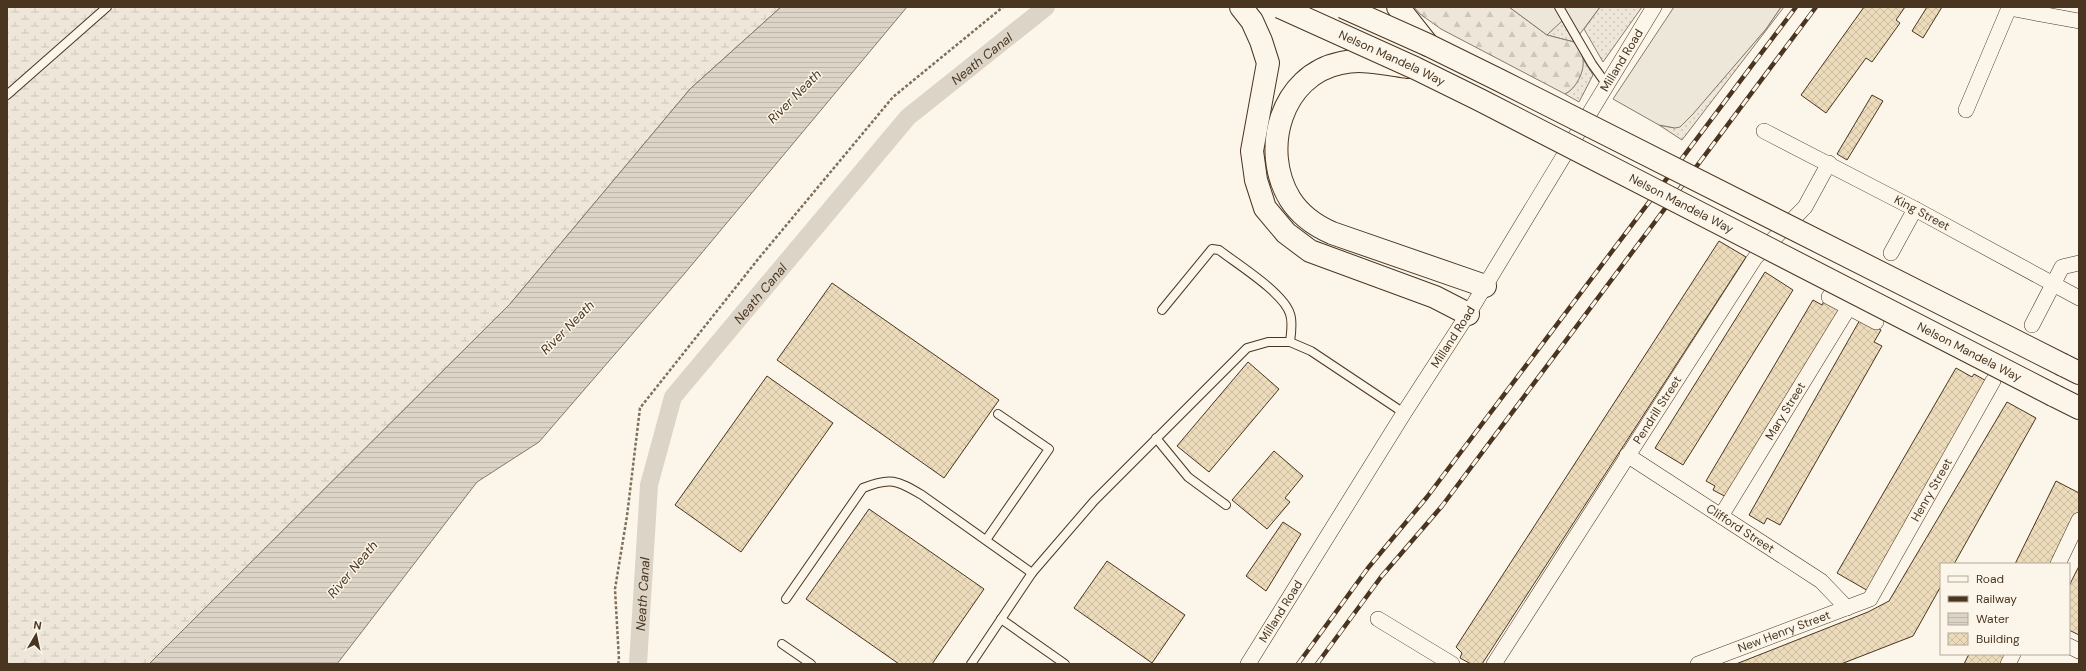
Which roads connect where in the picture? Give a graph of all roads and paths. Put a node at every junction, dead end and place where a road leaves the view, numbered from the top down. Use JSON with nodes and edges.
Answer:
{"nodes":[{"id":1,"x":107,"y":7,"type":"edge"},
{"id":2,"x":1003,"y":7,"type":"edge"},
{"id":3,"x":1241,"y":7,"type":"edge"},
{"id":4,"x":1280,"y":7,"type":"edge"},
{"id":5,"x":1343,"y":7,"type":"edge"},
{"id":6,"x":1398,"y":7,"type":"edge"},
{"id":7,"x":1560,"y":7,"type":"edge"},
{"id":8,"x":1654,"y":7,"type":"edge"},
{"id":9,"x":2009,"y":8,"type":"edge"},
{"id":10,"x":2079,"y":21,"type":"edge"},
{"id":11,"x":1428,"y":45,"type":"junction"},
{"id":12,"x":1415,"y":68,"type":"junction"},
{"id":13,"x":1607,"y":86,"type":"junction"},
{"id":14,"x":7,"y":95,"type":"edge"},
{"id":15,"x":1966,"y":110,"type":"dead end"},
{"id":16,"x":1764,"y":131,"type":"dead end"},
{"id":17,"x":1829,"y":163,"type":"junction"},
{"id":18,"x":1915,"y":209,"type":"junction"},
{"id":19,"x":1890,"y":252,"type":"dead end"},
{"id":20,"x":2079,"y":263,"type":"edge"},
{"id":21,"x":2051,"y":285,"type":"junction"},
{"id":22,"x":1485,"y":286,"type":"junction"},
{"id":23,"x":1829,"y":297,"type":"dead end"},
{"id":24,"x":2079,"y":298,"type":"edge"},
{"id":25,"x":1849,"y":307,"type":"junction"},
{"id":26,"x":1162,"y":310,"type":"dead end"},
{"id":27,"x":1468,"y":314,"type":"junction"},
{"id":28,"x":1876,"y":322,"type":"dead end"},
{"id":29,"x":2032,"y":325,"type":"dead end"},
{"id":30,"x":1290,"y":342,"type":"junction"},
{"id":31,"x":2071,"y":369,"type":"edge"},
{"id":32,"x":1993,"y":381,"type":"dead end"},
{"id":33,"x":2079,"y":408,"type":"edge"},
{"id":34,"x":1404,"y":413,"type":"junction"},
{"id":35,"x":998,"y":414,"type":"dead end"},
{"id":36,"x":1156,"y":438,"type":"junction"},
{"id":37,"x":1627,"y":455,"type":"junction"},
{"id":38,"x":1226,"y":505,"type":"dead end"},
{"id":39,"x":1722,"y":516,"type":"junction"},
{"id":40,"x":2079,"y":520,"type":"edge"},
{"id":41,"x":986,"y":540,"type":"junction"},
{"id":42,"x":2058,"y":563,"type":"edge"},
{"id":43,"x":1032,"y":573,"type":"junction"},
{"id":44,"x":786,"y":599,"type":"dead end"},
{"id":45,"x":1870,"y":599,"type":"joint"},
{"id":46,"x":1848,"y":608,"type":"junction"},
{"id":47,"x":1378,"y":618,"type":"dead end"},
{"id":48,"x":1001,"y":619,"type":"junction"},
{"id":49,"x":782,"y":644,"type":"dead end"},
{"id":50,"x":2070,"y":646,"type":"edge"},
{"id":51,"x":2079,"y":651,"type":"edge"},
{"id":52,"x":2012,"y":655,"type":"edge"},
{"id":53,"x":618,"y":664,"type":"edge"},
{"id":54,"x":811,"y":664,"type":"edge"},
{"id":55,"x":971,"y":664,"type":"edge"},
{"id":56,"x":1065,"y":664,"type":"edge"},
{"id":57,"x":1248,"y":664,"type":"edge"},
{"id":58,"x":1452,"y":664,"type":"edge"},
{"id":59,"x":1494,"y":664,"type":"edge"},
{"id":60,"x":1698,"y":664,"type":"edge"},
{"id":61,"x":2008,"y":664,"type":"edge"}],
"edges":[{"from":1,"to":14,"type":"lane"},
{"from":2,"to":53,"type":"path"},
{"from":3,"to":27,"type":"main road"},
{"from":4,"to":12,"type":"main road","name":"Nelson Mandela Way","bridge":true},
{"from":5,"to":11,"type":"main road","bridge":true},
{"from":6,"to":11,"type":"main road"},
{"from":7,"to":13,"type":"lane"},
{"from":8,"to":13,"type":"street","name":"Milland Road"},
{"from":9,"to":10,"type":"street"},
{"from":9,"to":15,"type":"street"},
{"from":11,"to":31,"type":"main road","bridge":true},
{"from":12,"to":22,"type":"main road"},
{"from":12,"to":33,"type":"main road","name":"Nelson Mandela Way","bridge":true},
{"from":13,"to":22,"type":"street","name":"Milland Road"},
{"from":16,"to":17,"type":"street","name":"King Street"},
{"from":17,"to":18,"type":"street","name":"King Street"},
{"from":17,"to":37,"type":"street","name":"Pendrill Street"},
{"from":18,"to":19,"type":"street"},
{"from":18,"to":21,"type":"street","name":"King Street"},
{"from":20,"to":21,"type":"street"},
{"from":21,"to":24,"type":"street","name":"King Street"},
{"from":21,"to":29,"type":"street"},
{"from":22,"to":27,"type":"street","name":"Milland Road"},
{"from":23,"to":25,"type":"street"},
{"from":25,"to":28,"type":"street"},
{"from":25,"to":39,"type":"street","name":"Mary Street"},
{"from":26,"to":30,"type":"lane"},
{"from":27,"to":34,"type":"street","name":"Milland Road"},
{"from":30,"to":34,"type":"lane"},
{"from":30,"to":36,"type":"lane"},
{"from":32,"to":45,"type":"street","name":"Henry Street"},
{"from":34,"to":57,"type":"street","name":"Milland Road"},
{"from":35,"to":41,"type":"lane"},
{"from":36,"to":38,"type":"lane"},
{"from":36,"to":43,"type":"lane"},
{"from":37,"to":39,"type":"street","name":"Clifford Street"},
{"from":37,"to":59,"type":"street","name":"Pendrill Street"},
{"from":39,"to":46,"type":"street","name":"Clifford Street"},
{"from":40,"to":42,"type":"street"},
{"from":41,"to":43,"type":"lane"},
{"from":41,"to":44,"type":"lane"},
{"from":43,"to":48,"type":"lane"},
{"from":45,"to":46,"type":"street","name":"New Henry Street"},
{"from":46,"to":60,"type":"street","name":"New Henry Street"},
{"from":47,"to":58,"type":"street"},
{"from":48,"to":55,"type":"lane"},
{"from":48,"to":56,"type":"lane"},
{"from":49,"to":54,"type":"lane"},
{"from":50,"to":51,"type":"street"},
{"from":52,"to":61,"type":"street"}]}
